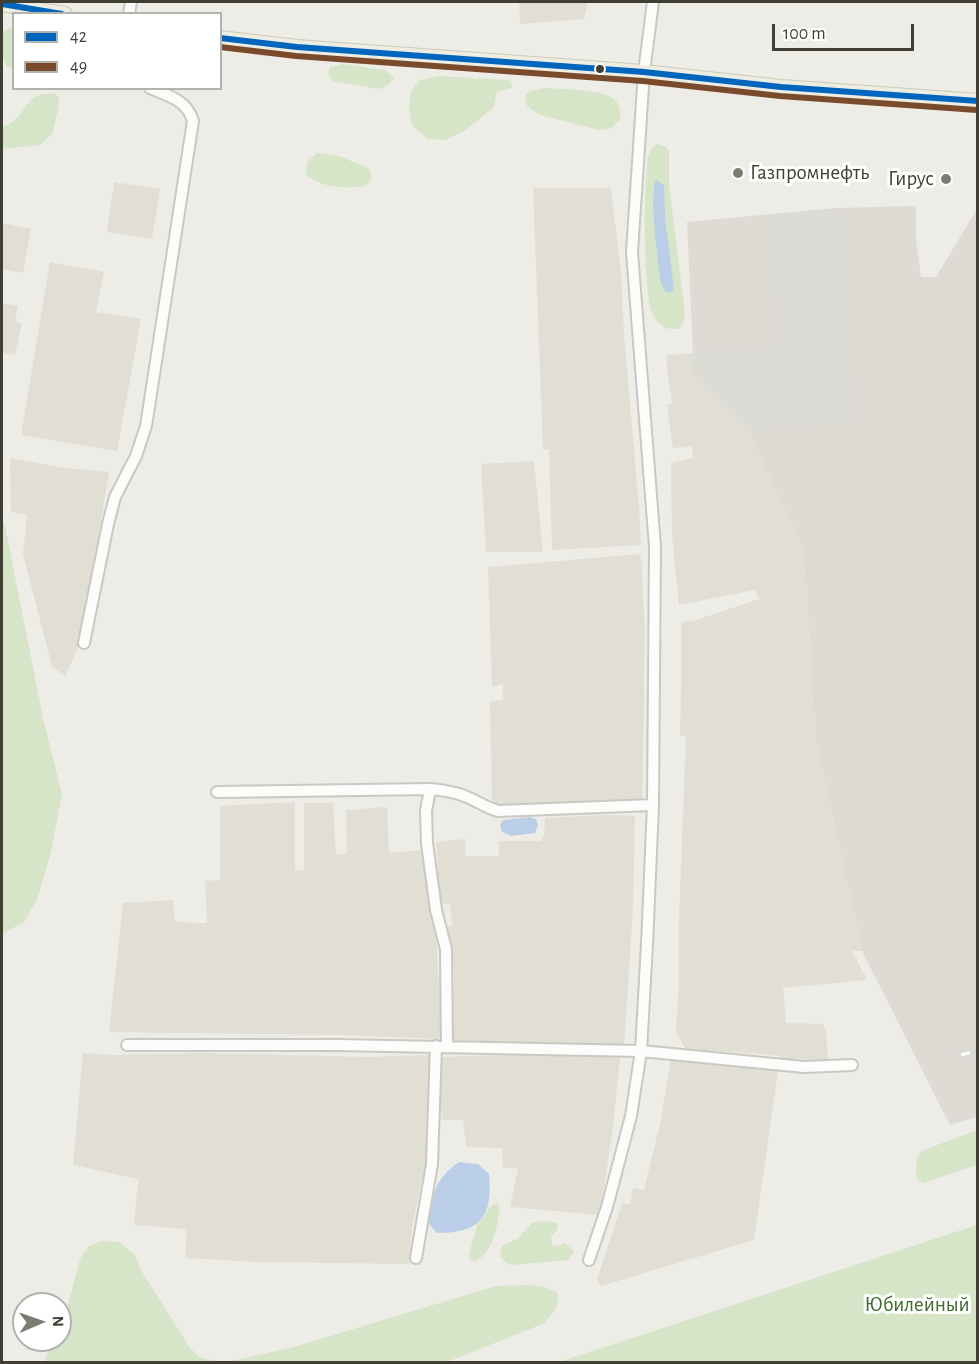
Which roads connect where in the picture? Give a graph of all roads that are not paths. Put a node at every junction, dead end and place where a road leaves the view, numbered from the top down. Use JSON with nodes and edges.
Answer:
{"nodes":[{"id":1,"x":653,"y":2,"type":"edge"},
{"id":2,"x":2,"y":4,"type":"edge"},
{"id":3,"x":52,"y":12,"type":"edge"},
{"id":4,"x":222,"y":38,"type":"edge"},
{"id":5,"x":644,"y":72,"type":"junction"},
{"id":6,"x":154,"y":90,"type":"edge"},
{"id":7,"x":978,"y":101,"type":"edge"},
{"id":8,"x":84,"y":643,"type":"dead end"},
{"id":9,"x":430,"y":789,"type":"junction"},
{"id":10,"x":217,"y":792,"type":"dead end"},
{"id":11,"x":653,"y":805,"type":"junction"},
{"id":12,"x":127,"y":1045,"type":"dead end"},
{"id":13,"x":442,"y":1047,"type":"junction"},
{"id":14,"x":641,"y":1051,"type":"junction"},
{"id":15,"x":852,"y":1065,"type":"dead end"},
{"id":16,"x":416,"y":1258,"type":"dead end"},
{"id":17,"x":589,"y":1260,"type":"dead end"}],
"edges":[{"from":1,"to":5,"type":"street"},
{"from":2,"to":3,"type":"main road"},
{"from":4,"to":5,"type":"main road"},
{"from":5,"to":7,"type":"main road"},
{"from":5,"to":11,"type":"street"},
{"from":6,"to":8,"type":"street"},
{"from":9,"to":10,"type":"street"},
{"from":9,"to":11,"type":"street"},
{"from":9,"to":13,"type":"street"},
{"from":11,"to":14,"type":"street"},
{"from":12,"to":13,"type":"street"},
{"from":13,"to":14,"type":"street"},
{"from":13,"to":16,"type":"street"},
{"from":14,"to":15,"type":"street"},
{"from":14,"to":17,"type":"street"}]}
